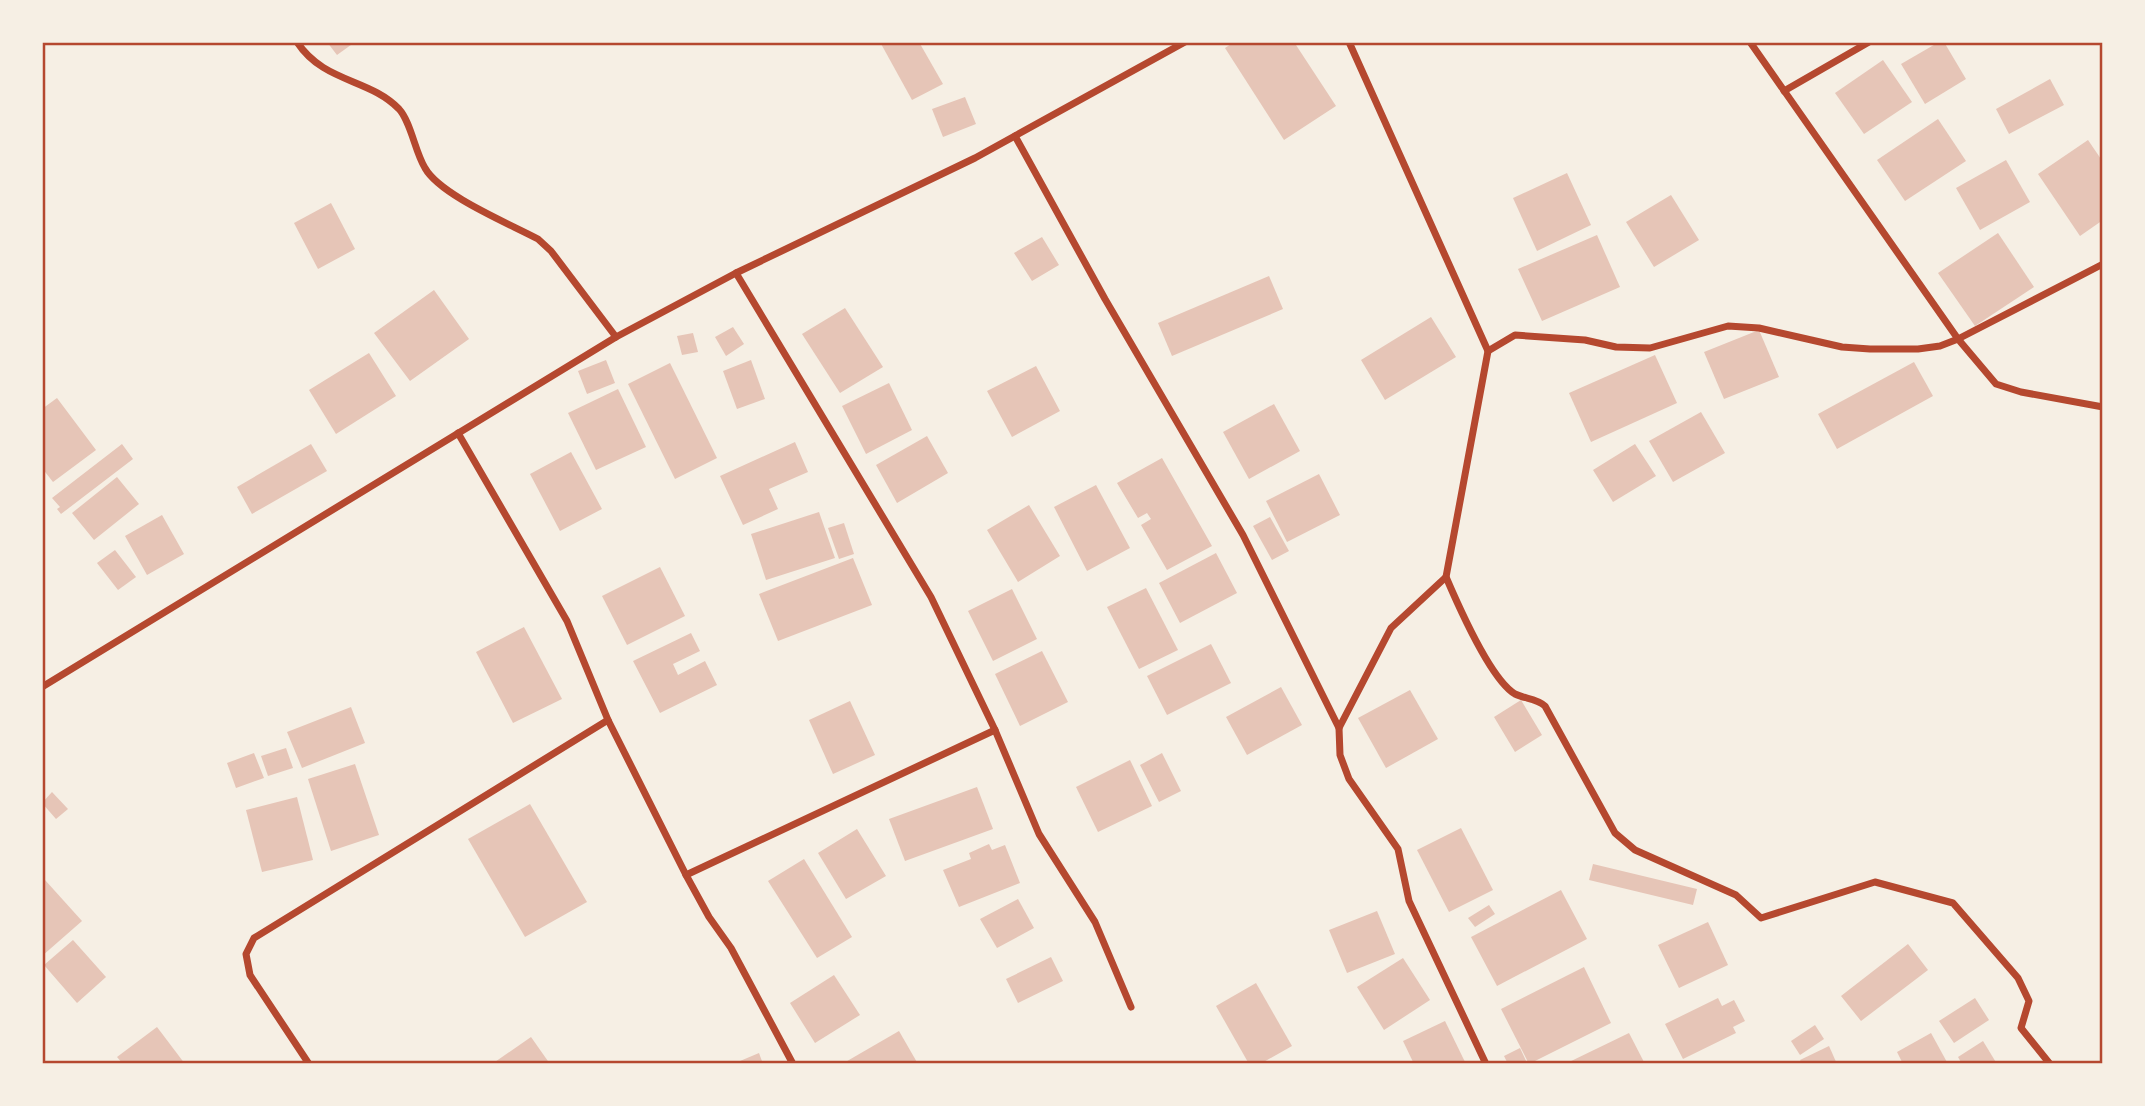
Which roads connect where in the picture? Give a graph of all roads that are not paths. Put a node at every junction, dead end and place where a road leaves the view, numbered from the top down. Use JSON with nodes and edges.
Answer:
{"nodes":[{"id":1,"x":297,"y":42,"type":"edge"},
{"id":2,"x":1185,"y":42,"type":"edge"},
{"id":3,"x":1349,"y":42,"type":"edge"},
{"id":4,"x":1750,"y":42,"type":"edge"},
{"id":5,"x":1869,"y":42,"type":"edge"},
{"id":6,"x":1784,"y":91,"type":"junction"},
{"id":7,"x":1015,"y":136,"type":"junction"},
{"id":8,"x":2103,"y":264,"type":"edge"},
{"id":9,"x":736,"y":273,"type":"junction"},
{"id":10,"x":616,"y":337,"type":"junction"},
{"id":11,"x":1958,"y":339,"type":"junction"},
{"id":12,"x":1488,"y":351,"type":"junction"},
{"id":13,"x":2103,"y":407,"type":"edge"},
{"id":14,"x":458,"y":433,"type":"junction"},
{"id":15,"x":1446,"y":577,"type":"junction"},
{"id":16,"x":42,"y":687,"type":"edge"},
{"id":17,"x":608,"y":720,"type":"junction"},
{"id":18,"x":1339,"y":728,"type":"junction"},
{"id":19,"x":995,"y":730,"type":"junction"},
{"id":20,"x":686,"y":875,"type":"junction"},
{"id":21,"x":1130,"y":1007,"type":"dead end"},
{"id":22,"x":310,"y":1064,"type":"edge"},
{"id":23,"x":793,"y":1064,"type":"edge"},
{"id":24,"x":1486,"y":1064,"type":"edge"},
{"id":25,"x":2050,"y":1064,"type":"edge"}],
"edges":[{"from":1,"to":10,"type":"street"},
{"from":2,"to":7,"type":"street"},
{"from":3,"to":12,"type":"street"},
{"from":4,"to":6,"type":"street"},
{"from":5,"to":6,"type":"street"},
{"from":6,"to":11,"type":"street"},
{"from":7,"to":9,"type":"street"},
{"from":7,"to":18,"type":"street"},
{"from":8,"to":11,"type":"street"},
{"from":9,"to":10,"type":"street"},
{"from":9,"to":19,"type":"street"},
{"from":10,"to":14,"type":"street"},
{"from":11,"to":12,"type":"street"},
{"from":11,"to":13,"type":"street"},
{"from":12,"to":15,"type":"street"},
{"from":14,"to":16,"type":"street"},
{"from":14,"to":17,"type":"street"},
{"from":15,"to":18,"type":"street"},
{"from":15,"to":25,"type":"street"},
{"from":17,"to":20,"type":"street"},
{"from":17,"to":22,"type":"street"},
{"from":18,"to":24,"type":"street"},
{"from":19,"to":20,"type":"street"},
{"from":19,"to":21,"type":"street"},
{"from":20,"to":23,"type":"street"}]}
